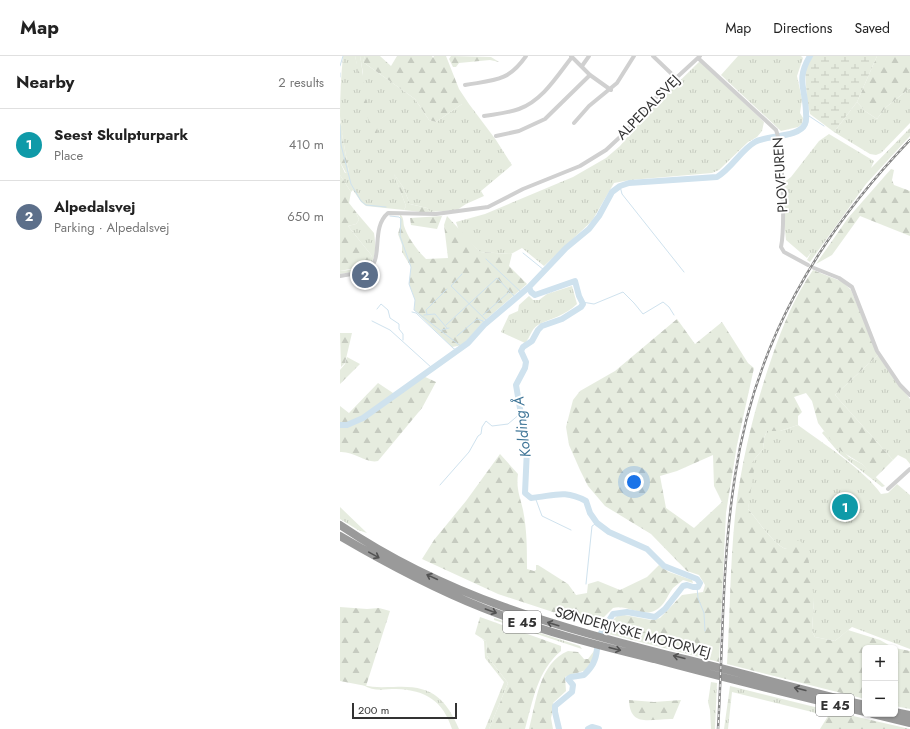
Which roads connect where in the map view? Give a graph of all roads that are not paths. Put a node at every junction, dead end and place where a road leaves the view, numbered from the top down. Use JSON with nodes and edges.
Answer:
{"nodes":[{"id":1,"x":526,"y":56,"type":"edge"},
{"id":2,"x":571,"y":56,"type":"edge"},
{"id":3,"x":589,"y":56,"type":"edge"},
{"id":4,"x":634,"y":56,"type":"edge"},
{"id":5,"x":653,"y":56,"type":"edge"},
{"id":6,"x":699,"y":57,"type":"edge"},
{"id":7,"x":582,"y":66,"type":"junction"},
{"id":8,"x":590,"y":75,"type":"junction"},
{"id":9,"x":676,"y":78,"type":"junction"},
{"id":10,"x":465,"y":85,"type":"dead end"},
{"id":11,"x":610,"y":90,"type":"junction"},
{"id":12,"x":484,"y":116,"type":"dead end"},
{"id":13,"x":574,"y":123,"type":"dead end"},
{"id":14,"x":496,"y":136,"type":"dead end"},
{"id":15,"x":808,"y":265,"type":"dead end"},
{"id":16,"x":814,"y":268,"type":"dead end"},
{"id":17,"x":340,"y":276,"type":"edge"},
{"id":18,"x":910,"y":395,"type":"edge"},
{"id":19,"x":910,"y":468,"type":"edge"},
{"id":20,"x":888,"y":489,"type":"dead end"},
{"id":21,"x":340,"y":525,"type":"edge"},
{"id":22,"x":340,"y":536,"type":"edge"},
{"id":23,"x":862,"y":704,"type":"edge"},
{"id":24,"x":862,"y":711,"type":"edge"},
{"id":25,"x":898,"y":713,"type":"edge"},
{"id":26,"x":910,"y":715,"type":"edge"},
{"id":27,"x":885,"y":717,"type":"edge"},
{"id":28,"x":910,"y":723,"type":"edge"}],
"edges":[{"from":1,"to":10,"type":"street"},
{"from":2,"to":7,"type":"street"},
{"from":2,"to":12,"type":"street"},
{"from":3,"to":7,"type":"street"},
{"from":4,"to":11,"type":"street"},
{"from":5,"to":9,"type":"street"},
{"from":6,"to":9,"type":"street","name":"ALPEDALSVEJ"},
{"from":6,"to":15,"type":"street","name":"PLOVFUREN"},
{"from":7,"to":8,"type":"street"},
{"from":8,"to":11,"type":"street"},
{"from":8,"to":14,"type":"street"},
{"from":9,"to":17,"type":"street","name":"ALPEDALSVEJ"},
{"from":11,"to":13,"type":"street"},
{"from":16,"to":18,"type":"street"},
{"from":19,"to":20,"type":"street"},
{"from":23,"to":21,"type":"highway","name":"SØNDERJYSKE MOTORVEJ","number":"E 45","one_way":true},
{"from":22,"to":24,"type":"highway","name":"SØNDERJYSKE MOTORVEJ","number":"E 45","one_way":true},
{"from":25,"to":26,"type":"highway"},
{"from":27,"to":28,"type":"highway","number":"E 45"}]}
